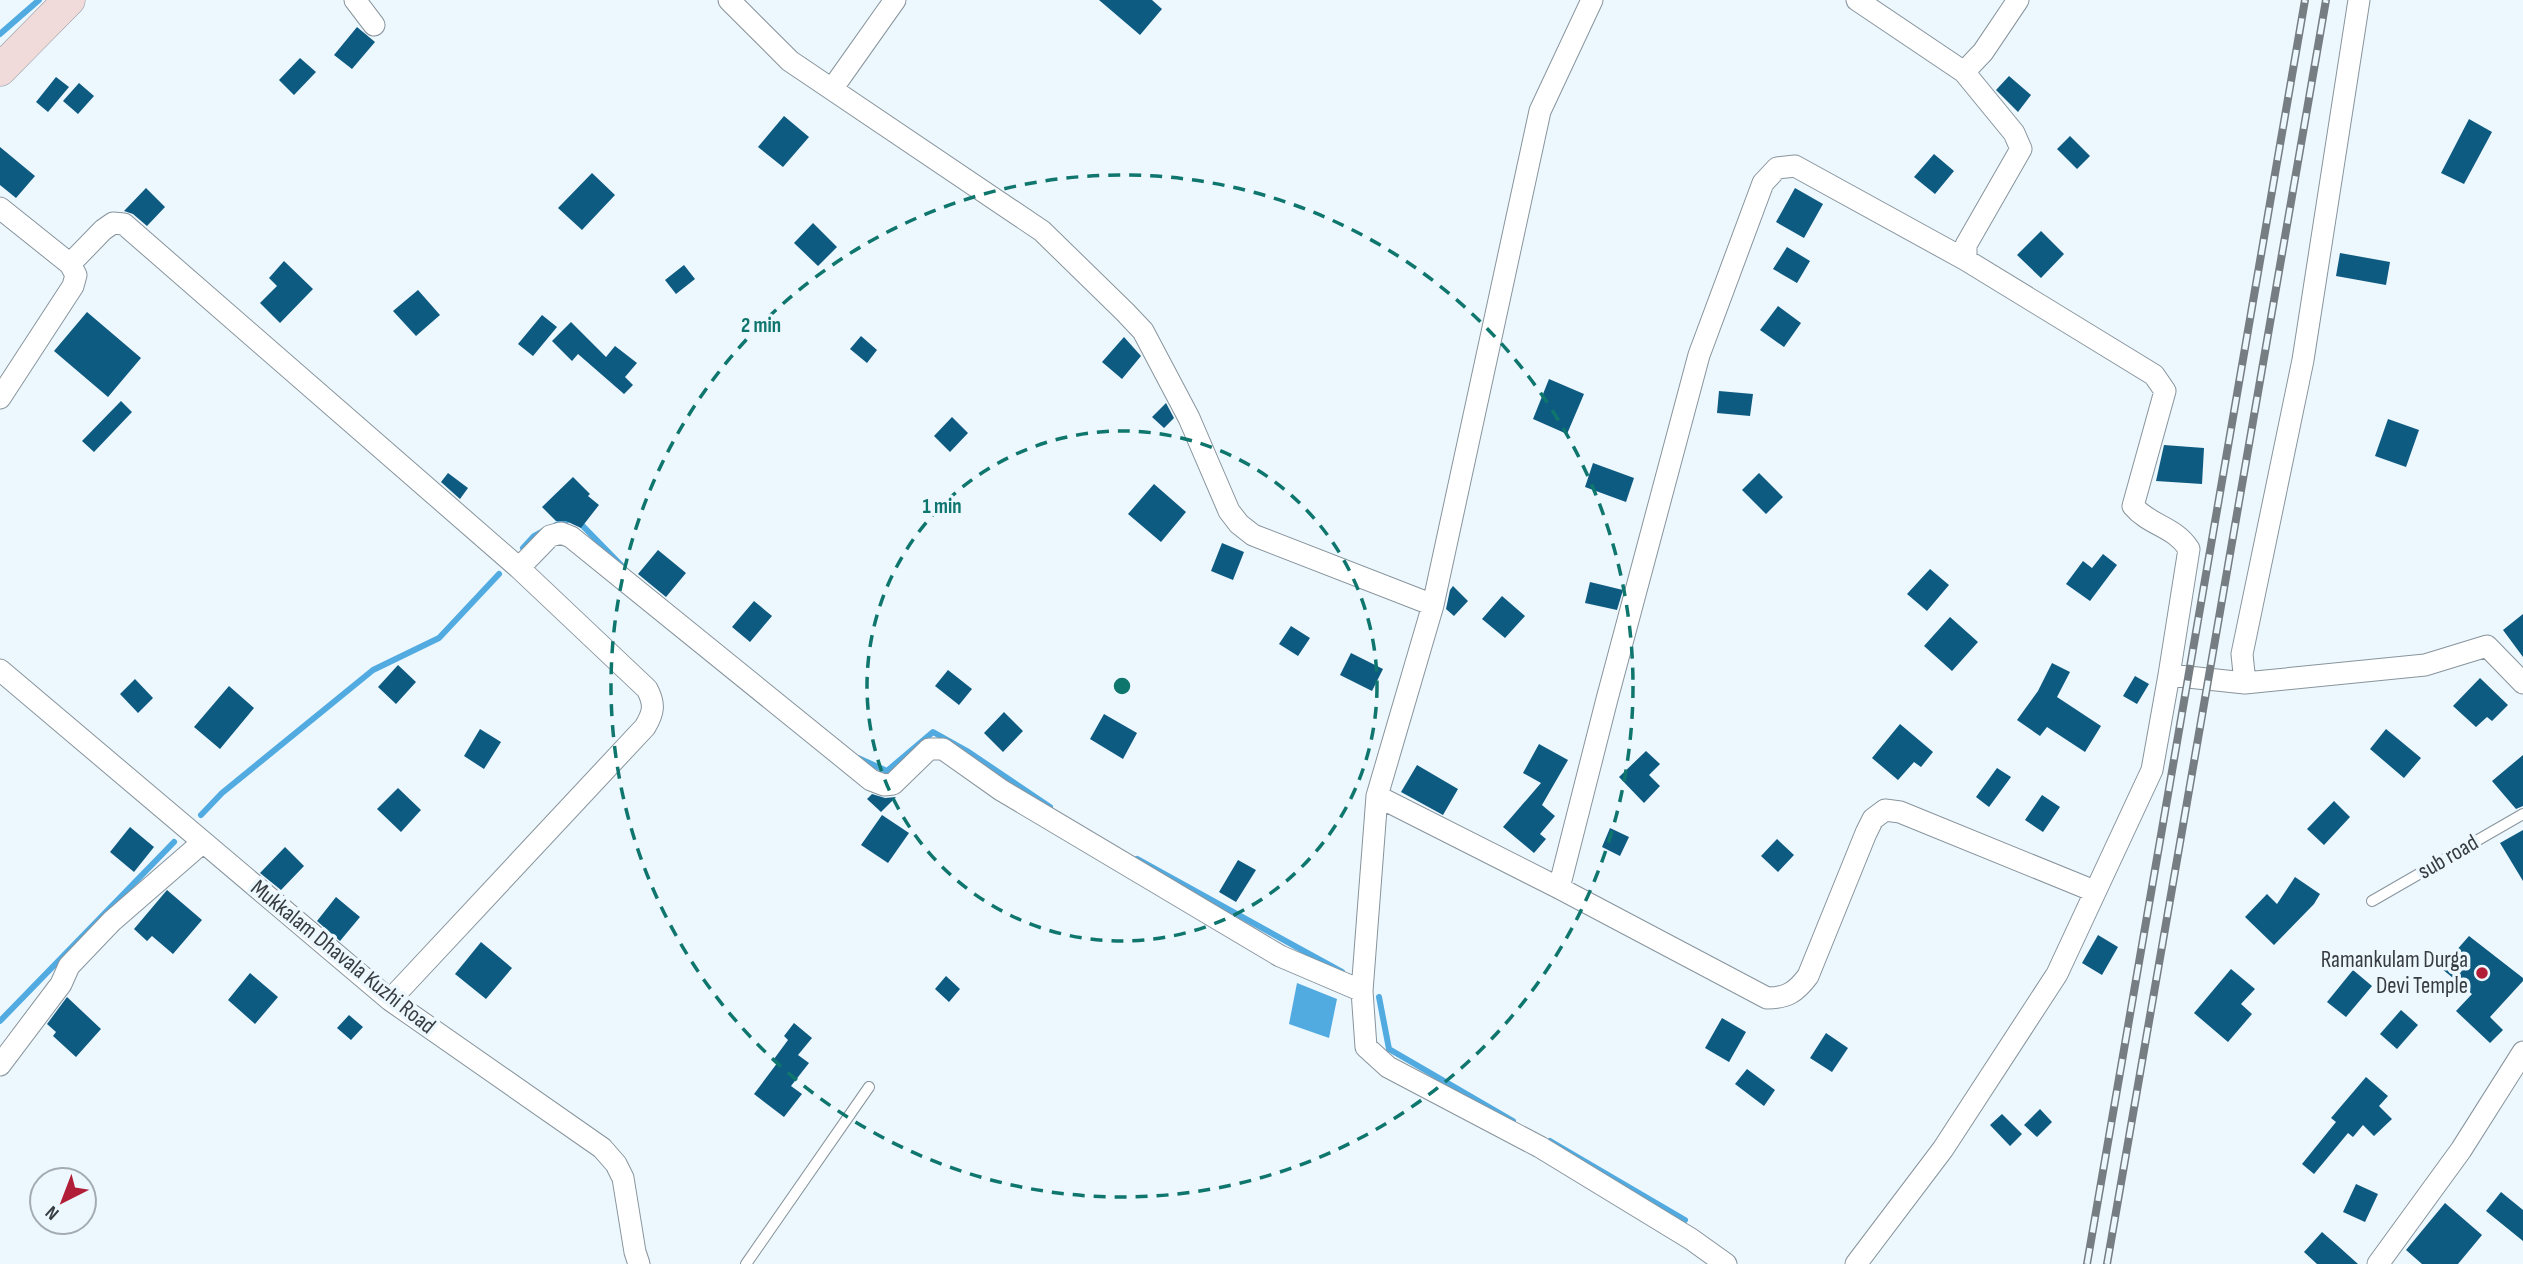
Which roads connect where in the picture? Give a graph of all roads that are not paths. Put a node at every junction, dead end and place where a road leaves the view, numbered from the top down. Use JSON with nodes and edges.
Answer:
{"nodes":[{"id":1,"x":69,"y":0,"type":"edge"},
{"id":2,"x":355,"y":0,"type":"edge"},
{"id":3,"x":729,"y":0,"type":"edge"},
{"id":4,"x":895,"y":0,"type":"edge"},
{"id":5,"x":1592,"y":0,"type":"edge"},
{"id":6,"x":1857,"y":0,"type":"edge"},
{"id":7,"x":2018,"y":0,"type":"edge"},
{"id":8,"x":2359,"y":0,"type":"edge"},
{"id":9,"x":374,"y":25,"type":"dead end"},
{"id":10,"x":0,"y":71,"type":"edge"},
{"id":11,"x":1964,"y":72,"type":"junction"},
{"id":12,"x":832,"y":89,"type":"junction"},
{"id":13,"x":0,"y":208,"type":"edge"},
{"id":14,"x":1966,"y":260,"type":"junction"},
{"id":15,"x":70,"y":264,"type":"junction"},
{"id":16,"x":0,"y":398,"type":"edge"},
{"id":17,"x":519,"y":568,"type":"junction"},
{"id":18,"x":1433,"y":605,"type":"junction"},
{"id":19,"x":0,"y":670,"type":"edge"},
{"id":20,"x":2169,"y":675,"type":"junction"},
{"id":21,"x":2245,"y":683,"type":"junction"},
{"id":22,"x":2523,"y":683,"type":"edge"},
{"id":23,"x":1377,"y":796,"type":"junction"},
{"id":24,"x":2523,"y":814,"type":"edge"},
{"id":25,"x":203,"y":842,"type":"junction"},
{"id":26,"x":1559,"y":888,"type":"junction"},
{"id":27,"x":2094,"y":891,"type":"junction"},
{"id":28,"x":2372,"y":901,"type":"dead end"},
{"id":29,"x":1362,"y":991,"type":"junction"},
{"id":30,"x":390,"y":999,"type":"junction"},
{"id":31,"x":2523,"y":1052,"type":"edge"},
{"id":32,"x":0,"y":1065,"type":"edge"},
{"id":33,"x":869,"y":1087,"type":"dead end"},
{"id":34,"x":2390,"y":1260,"type":"edge"},
{"id":35,"x":639,"y":1264,"type":"edge"},
{"id":36,"x":746,"y":1264,"type":"edge"},
{"id":37,"x":1726,"y":1264,"type":"edge"},
{"id":38,"x":1856,"y":1264,"type":"edge"}],
"edges":[{"from":1,"to":10,"type":"main road"},
{"from":2,"to":9,"type":"street"},
{"from":3,"to":12,"type":"street"},
{"from":4,"to":12,"type":"street"},
{"from":5,"to":18,"type":"street"},
{"from":6,"to":11,"type":"street"},
{"from":7,"to":11,"type":"street"},
{"from":8,"to":21,"type":"street"},
{"from":11,"to":14,"type":"street"},
{"from":12,"to":18,"type":"street"},
{"from":13,"to":15,"type":"street"},
{"from":14,"to":20,"type":"street"},
{"from":14,"to":26,"type":"street"},
{"from":15,"to":16,"type":"street"},
{"from":15,"to":17,"type":"street"},
{"from":17,"to":29,"type":"street"},
{"from":17,"to":30,"type":"street"},
{"from":18,"to":23,"type":"street"},
{"from":19,"to":25,"type":"street","name":"Mukkalam Dhavala Kuzhi Road"},
{"from":20,"to":21,"type":"street"},
{"from":20,"to":27,"type":"street"},
{"from":21,"to":22,"type":"street"},
{"from":23,"to":26,"type":"street"},
{"from":23,"to":29,"type":"street"},
{"from":24,"to":28,"type":"lane","name":"sub road"},
{"from":25,"to":30,"type":"street","name":"Mukkalam Dhavala Kuzhi Road"},
{"from":25,"to":32,"type":"street"},
{"from":26,"to":27,"type":"street"},
{"from":27,"to":38,"type":"street"},
{"from":29,"to":37,"type":"street"},
{"from":30,"to":35,"type":"street","name":"Mukkalam Dhavala Kuzhi Road"},
{"from":31,"to":34,"type":"street"},
{"from":33,"to":36,"type":"lane"}]}
